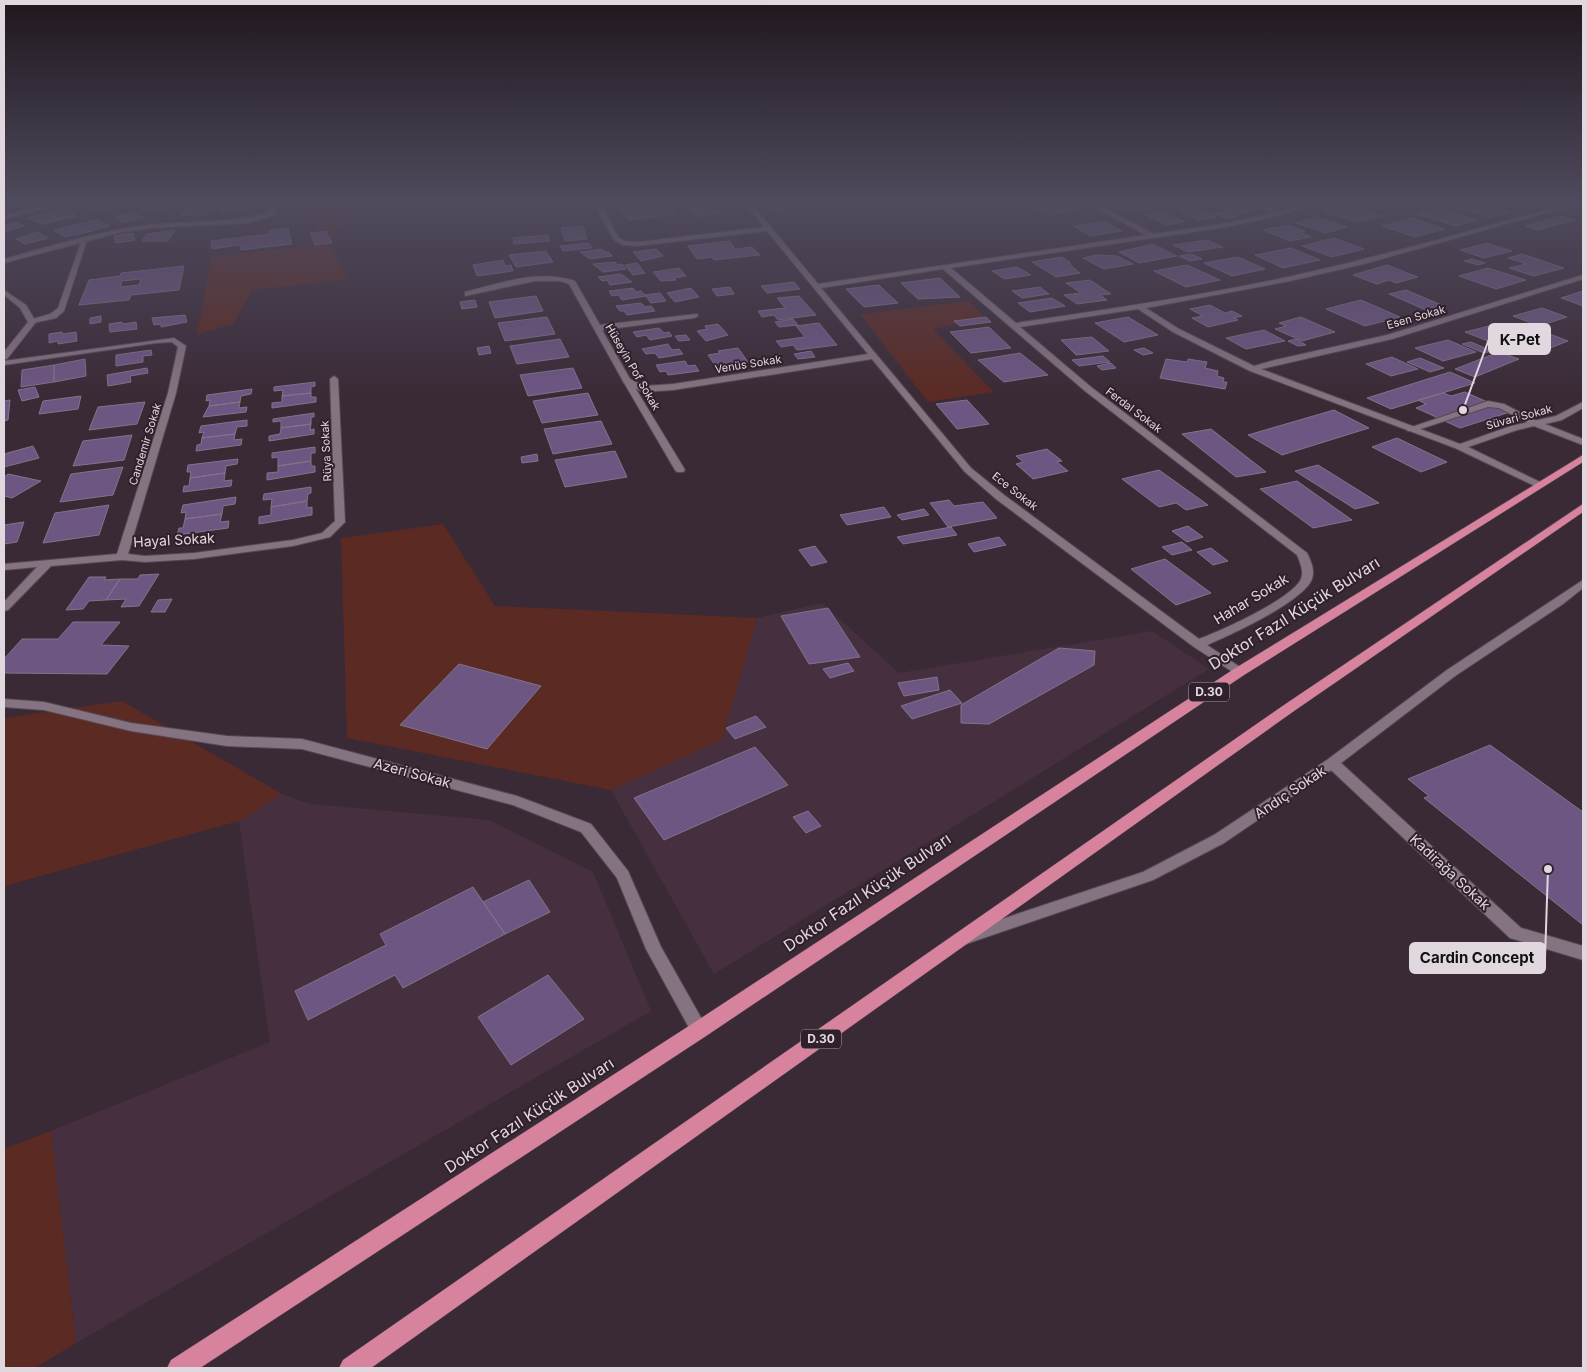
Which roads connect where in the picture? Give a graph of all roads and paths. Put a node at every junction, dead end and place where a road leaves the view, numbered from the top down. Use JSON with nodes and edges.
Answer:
{"nodes":[{"id":1,"x":75,"y":268,"type":"edge"},
{"id":2,"x":801,"y":268,"type":"edge"},
{"id":3,"x":938,"y":268,"type":"edge"},
{"id":4,"x":946,"y":268,"type":"edge"},
{"id":5,"x":1337,"y":268,"type":"edge"},
{"id":6,"x":1583,"y":278,"type":"edge"},
{"id":7,"x":817,"y":286,"type":"junction"},
{"id":8,"x":4,"y":292,"type":"edge"},
{"id":9,"x":468,"y":294,"type":"dead end"},
{"id":10,"x":1139,"y":308,"type":"junction"},
{"id":11,"x":694,"y":316,"type":"dead end"},
{"id":12,"x":32,"y":322,"type":"junction"},
{"id":13,"x":1014,"y":326,"type":"junction"},
{"id":14,"x":598,"y":328,"type":"junction"},
{"id":15,"x":873,"y":356,"type":"junction"},
{"id":16,"x":4,"y":357,"type":"edge"},
{"id":17,"x":4,"y":363,"type":"edge"},
{"id":18,"x":1253,"y":369,"type":"junction"},
{"id":19,"x":334,"y":379,"type":"dead end"},
{"id":20,"x":627,"y":381,"type":"junction"},
{"id":21,"x":1583,"y":405,"type":"edge"},
{"id":22,"x":1537,"y":424,"type":"junction"},
{"id":23,"x":1411,"y":429,"type":"junction"},
{"id":24,"x":1583,"y":442,"type":"edge"},
{"id":25,"x":1460,"y":447,"type":"junction"},
{"id":26,"x":1583,"y":458,"type":"edge"},
{"id":27,"x":680,"y":470,"type":"dead end"},
{"id":28,"x":1539,"y":485,"type":"junction"},
{"id":29,"x":1583,"y":507,"type":"edge"},
{"id":30,"x":340,"y":522,"type":"joint"},
{"id":31,"x":122,"y":557,"type":"junction"},
{"id":32,"x":46,"y":565,"type":"junction"},
{"id":33,"x":4,"y":567,"type":"edge"},
{"id":34,"x":1309,"y":569,"type":"joint"},
{"id":35,"x":1583,"y":583,"type":"edge"},
{"id":36,"x":4,"y":608,"type":"edge"},
{"id":37,"x":1198,"y":644,"type":"junction"},
{"id":38,"x":1239,"y":672,"type":"junction"},
{"id":39,"x":4,"y":703,"type":"edge"},
{"id":40,"x":1332,"y":763,"type":"junction"},
{"id":41,"x":963,"y":940,"type":"junction"},
{"id":42,"x":1583,"y":953,"type":"edge"},
{"id":43,"x":699,"y":1030,"type":"junction"},
{"id":44,"x":178,"y":1368,"type":"edge"},
{"id":45,"x":351,"y":1368,"type":"edge"}],
"edges":[{"from":1,"to":12,"type":"street"},
{"from":2,"to":7,"type":"street","name":"Ece Sokak"},
{"from":3,"to":7,"type":"street"},
{"from":4,"to":13,"type":"street","name":"Ferdal Sokak"},
{"from":5,"to":10,"type":"street"},
{"from":6,"to":18,"type":"street","name":"Esen Sokak"},
{"from":7,"to":15,"type":"street","name":"Ece Sokak"},
{"from":8,"to":12,"type":"street"},
{"from":9,"to":14,"type":"street","name":"Hüseyin Pof Sokak"},
{"from":10,"to":13,"type":"street"},
{"from":10,"to":18,"type":"street"},
{"from":11,"to":14,"type":"street"},
{"from":12,"to":16,"type":"street"},
{"from":13,"to":34,"type":"street","name":"Ferdal Sokak"},
{"from":14,"to":20,"type":"street","name":"Hüseyin Pof Sokak"},
{"from":15,"to":20,"type":"street","name":"Venüs Sokak"},
{"from":15,"to":37,"type":"street","name":"Ece Sokak"},
{"from":17,"to":31,"type":"street","name":"Candemir Sokak"},
{"from":18,"to":23,"type":"street"},
{"from":19,"to":30,"type":"street","name":"Rüya Sokak"},
{"from":20,"to":27,"type":"street","name":"Hüseyin Pof Sokak"},
{"from":21,"to":22,"type":"street","name":"Süvari Sokak"},
{"from":22,"to":23,"type":"street"},
{"from":22,"to":24,"type":"street"},
{"from":22,"to":25,"type":"street","name":"Süvari Sokak"},
{"from":23,"to":25,"type":"street"},
{"from":25,"to":28,"type":"street"},
{"from":26,"to":28,"type":"highway","name":"Doktor Fazıl Küçük Bulvarı","number":"D.30"},
{"from":28,"to":38,"type":"highway","name":"Doktor Fazıl Küçük Bulvarı","number":"D.30"},
{"from":29,"to":41,"type":"highway","number":"D.30"},
{"from":30,"to":31,"type":"street","name":"Hayal Sokak"},
{"from":31,"to":32,"type":"street","name":"Hayal Sokak"},
{"from":32,"to":33,"type":"street","name":"Hayal Sokak"},
{"from":32,"to":36,"type":"street"},
{"from":34,"to":37,"type":"street","name":"Hahar Sokak"},
{"from":35,"to":40,"type":"street","name":"Andıç Sokak"},
{"from":37,"to":38,"type":"street","name":"Ece Sokak"},
{"from":38,"to":43,"type":"highway","name":"Doktor Fazıl Küçük Bulvarı","number":"D.30"},
{"from":39,"to":43,"type":"street","name":"Azeri Sokak"},
{"from":40,"to":41,"type":"street","name":"Andıç Sokak"},
{"from":40,"to":42,"type":"street","name":"Kadirağa Sokak"},
{"from":41,"to":45,"type":"highway","number":"D.30"},
{"from":43,"to":44,"type":"highway","name":"Doktor Fazıl Küçük Bulvarı","number":"D.30"}]}
